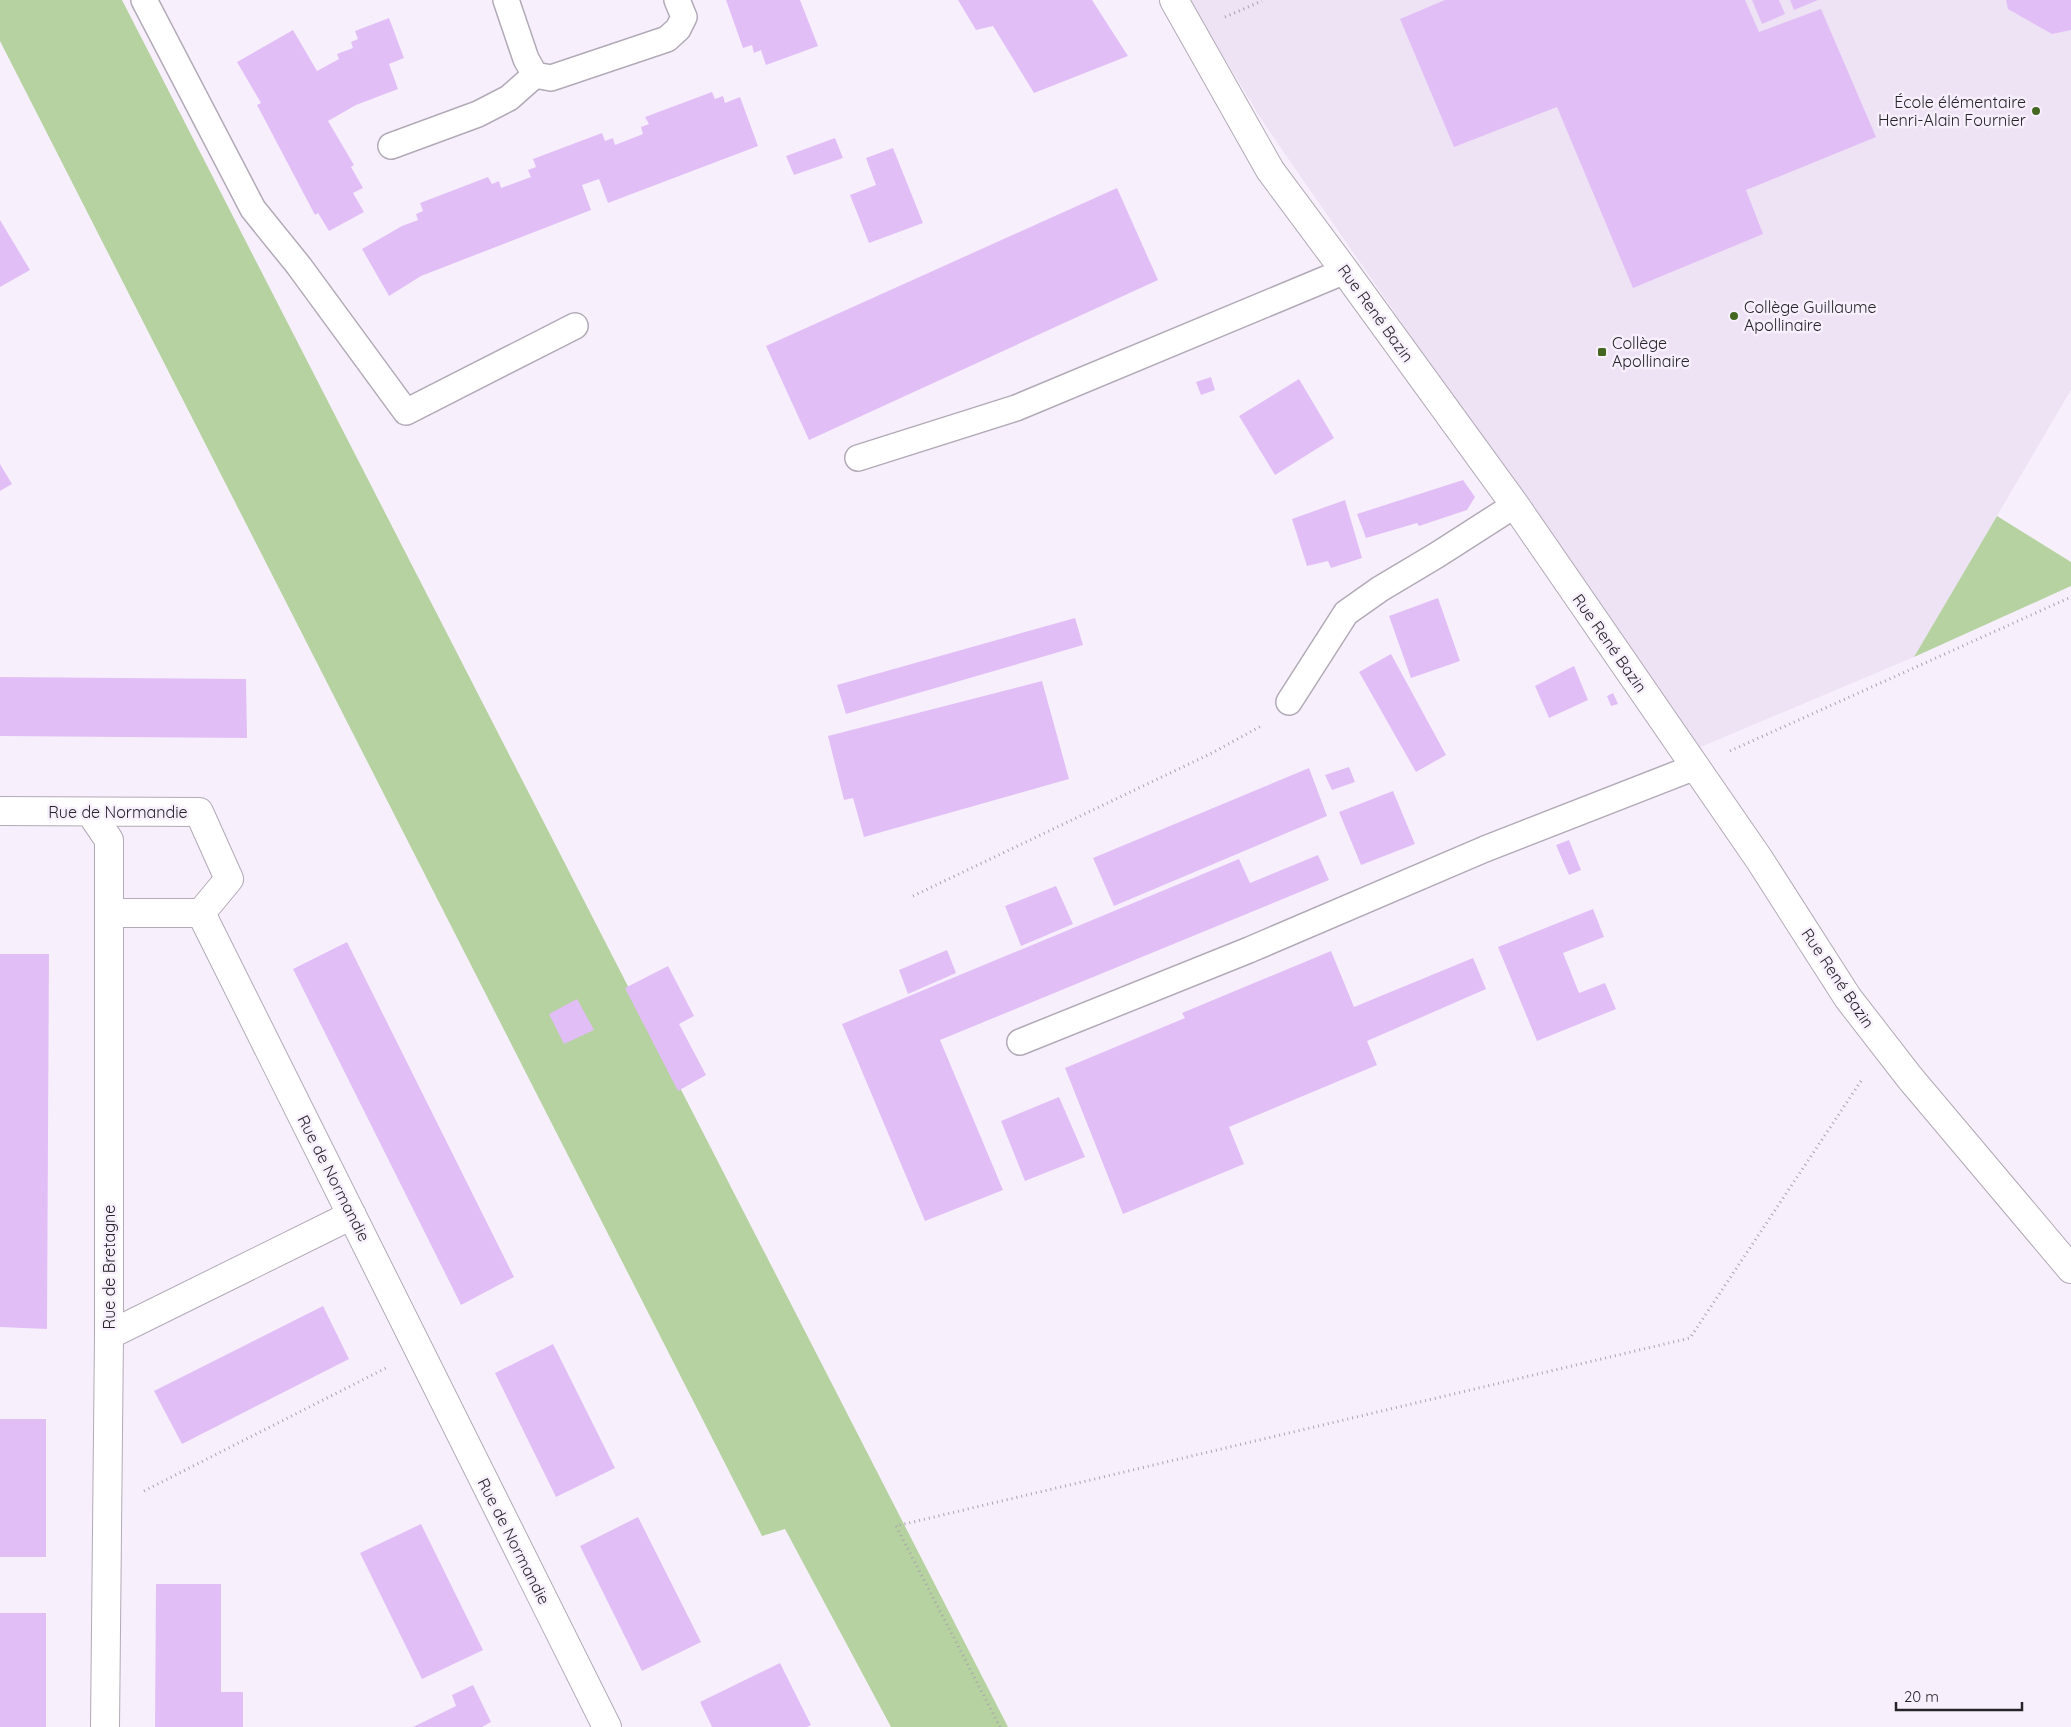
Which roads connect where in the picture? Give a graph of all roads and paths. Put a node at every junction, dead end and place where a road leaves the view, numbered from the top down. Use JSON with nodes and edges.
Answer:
{"nodes":[{"id":1,"x":144,"y":0,"type":"edge"},
{"id":2,"x":506,"y":0,"type":"edge"},
{"id":3,"x":677,"y":0,"type":"edge"},
{"id":4,"x":1174,"y":0,"type":"edge"},
{"id":5,"x":535,"y":75,"type":"junction"},
{"id":6,"x":392,"y":146,"type":"dead end"},
{"id":7,"x":1346,"y":271,"type":"junction"},
{"id":8,"x":575,"y":326,"type":"dead end"},
{"id":9,"x":858,"y":458,"type":"dead end"},
{"id":10,"x":1515,"y":505,"type":"junction"},
{"id":11,"x":2071,"y":597,"type":"edge"},
{"id":12,"x":1289,"y":702,"type":"joint"},
{"id":13,"x":1695,"y":767,"type":"junction"},
{"id":14,"x":0,"y":811,"type":"edge"},
{"id":15,"x":90,"y":812,"type":"junction"},
{"id":16,"x":913,"y":896,"type":"dead end"},
{"id":17,"x":109,"y":913,"type":"junction"},
{"id":18,"x":200,"y":914,"type":"junction"},
{"id":19,"x":1020,"y":1042,"type":"dead end"},
{"id":20,"x":1884,"y":1043,"type":"junction"},
{"id":21,"x":352,"y":1215,"type":"junction"},
{"id":22,"x":2071,"y":1269,"type":"edge"},
{"id":23,"x":109,"y":1335,"type":"junction"},
{"id":24,"x":420,"y":1351,"type":"junction"},
{"id":25,"x":108,"y":1509,"type":"junction"},
{"id":26,"x":105,"y":1727,"type":"edge"},
{"id":27,"x":607,"y":1727,"type":"edge"},
{"id":28,"x":1000,"y":1727,"type":"edge"}],
"edges":[{"from":1,"to":8,"type":"lane"},
{"from":2,"to":5,"type":"lane"},
{"from":3,"to":5,"type":"lane"},
{"from":4,"to":7,"type":"street","name":"Rue René Bazin"},
{"from":5,"to":6,"type":"lane"},
{"from":7,"to":9,"type":"lane"},
{"from":7,"to":10,"type":"street","name":"Rue René Bazin"},
{"from":10,"to":12,"type":"lane"},
{"from":10,"to":13,"type":"street","name":"Rue René Bazin"},
{"from":11,"to":13,"type":"path"},
{"from":12,"to":16,"type":"path"},
{"from":13,"to":19,"type":"lane"},
{"from":13,"to":20,"type":"street","name":"Rue René Bazin"},
{"from":14,"to":15,"type":"street","name":"Rue de Normandie"},
{"from":15,"to":17,"type":"street","name":"Rue de Bretagne"},
{"from":15,"to":18,"type":"street","name":"Rue de Normandie"},
{"from":17,"to":18,"type":"street"},
{"from":17,"to":23,"type":"street","name":"Rue de Bretagne"},
{"from":18,"to":21,"type":"street","name":"Rue de Normandie"},
{"from":20,"to":22,"type":"street","name":"Rue René Bazin"},
{"from":20,"to":28,"type":"path"},
{"from":21,"to":23,"type":"street"},
{"from":21,"to":24,"type":"street","name":"Rue de Normandie"},
{"from":23,"to":25,"type":"street","name":"Rue de Bretagne"},
{"from":24,"to":25,"type":"path"},
{"from":24,"to":27,"type":"street","name":"Rue de Normandie"},
{"from":25,"to":26,"type":"street","name":"Rue de Bretagne"}]}
